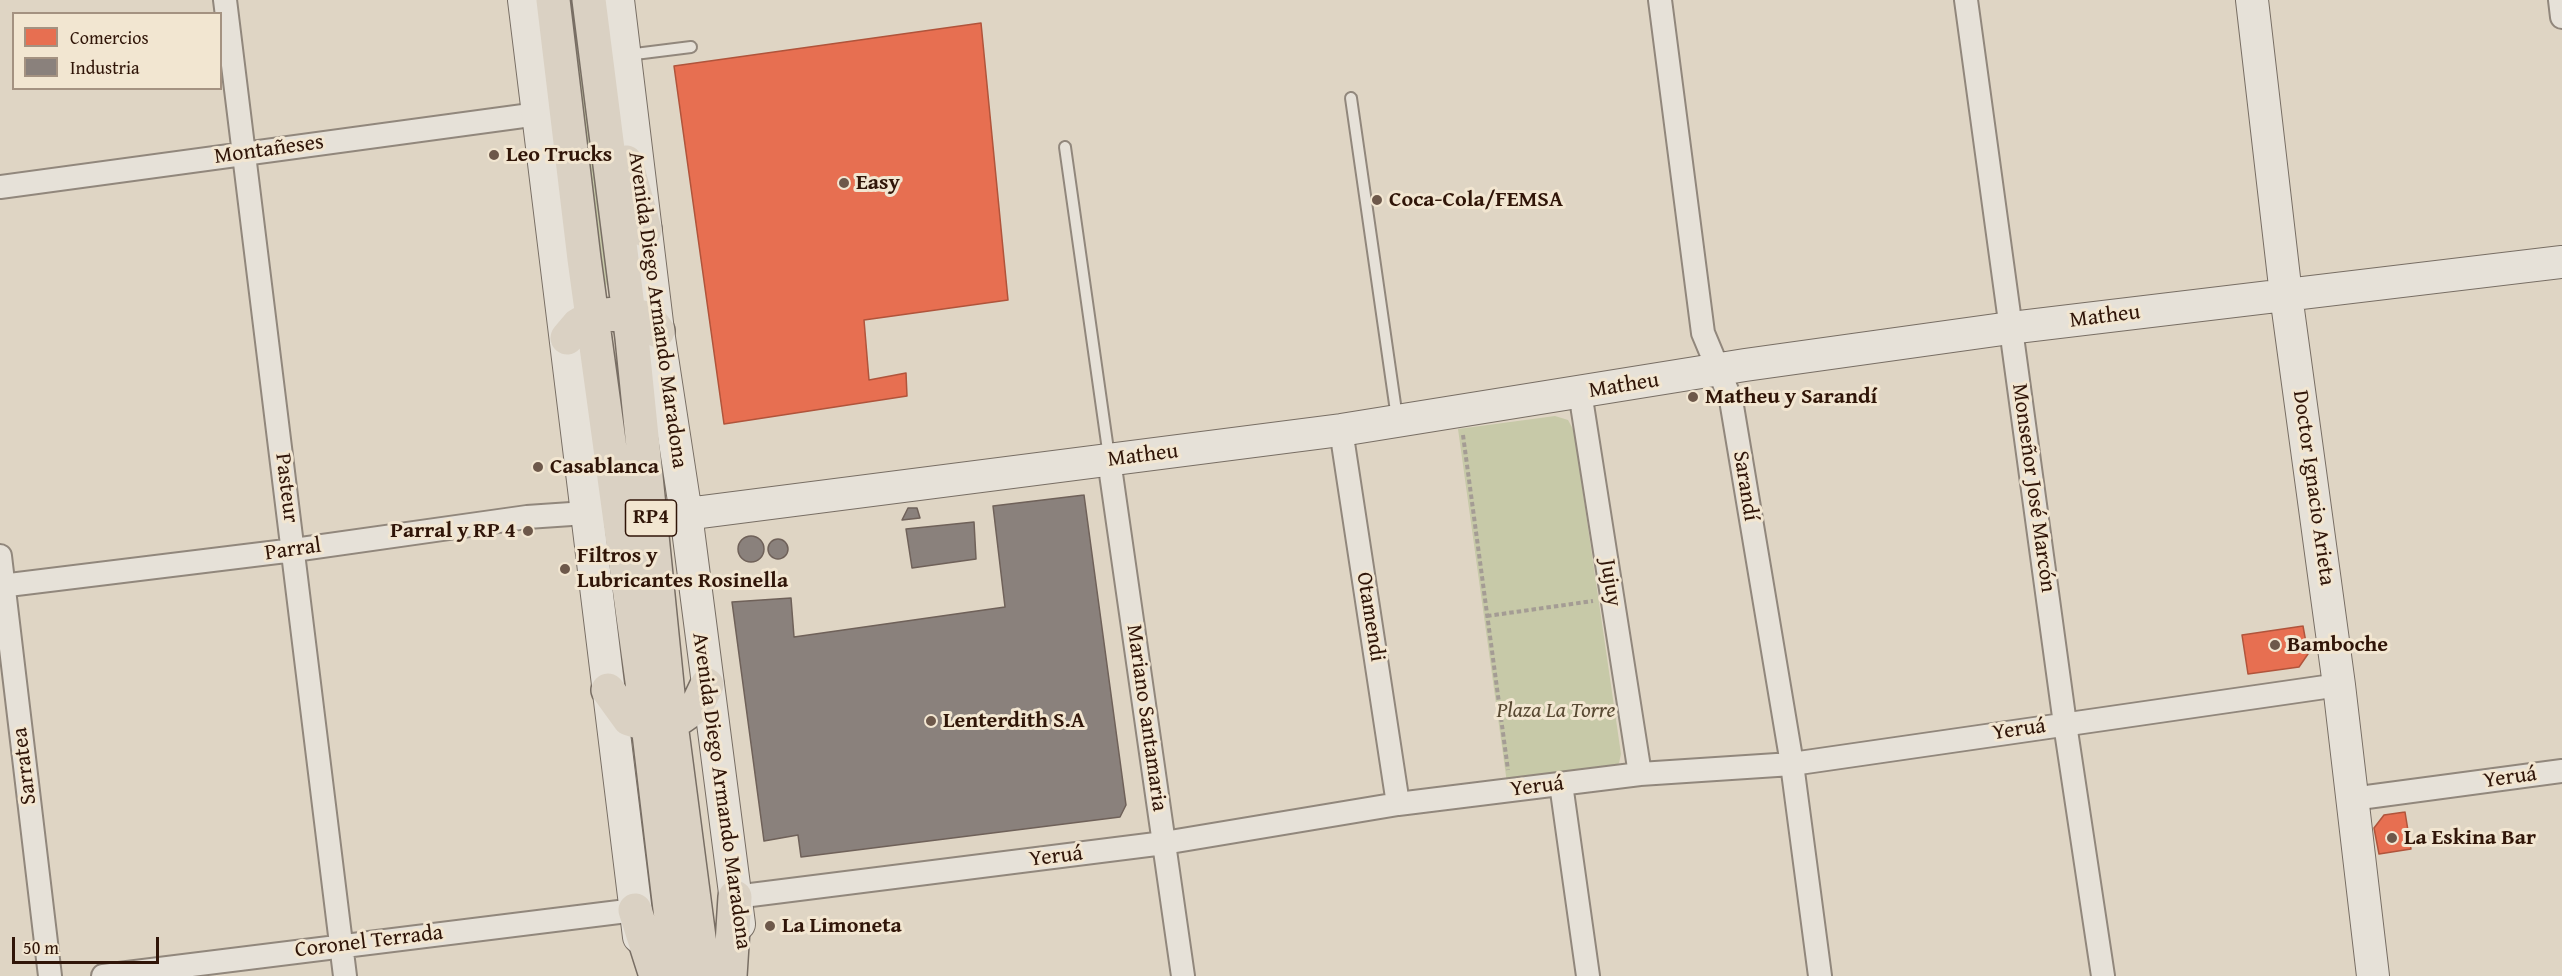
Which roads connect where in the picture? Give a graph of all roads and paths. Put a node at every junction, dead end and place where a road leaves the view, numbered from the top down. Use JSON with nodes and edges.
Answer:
{"nodes":[{"id":1,"x":225,"y":0,"type":"edge"},
{"id":2,"x":524,"y":0,"type":"edge"},
{"id":3,"x":553,"y":0,"type":"edge"},
{"id":4,"x":589,"y":0,"type":"edge"},
{"id":5,"x":618,"y":0,"type":"edge"},
{"id":6,"x":1660,"y":0,"type":"edge"},
{"id":7,"x":1966,"y":0,"type":"edge"},
{"id":8,"x":2252,"y":0,"type":"edge"},
{"id":9,"x":2560,"y":0,"type":"edge"},
{"id":10,"x":2562,"y":17,"type":"edge"},
{"id":11,"x":692,"y":47,"type":"dead end"},
{"id":12,"x":611,"y":58,"type":"junction"},
{"id":13,"x":1351,"y":98,"type":"dead end"},
{"id":14,"x":538,"y":114,"type":"junction"},
{"id":15,"x":1065,"y":147,"type":"dead end"},
{"id":16,"x":244,"y":153,"type":"junction"},
{"id":17,"x":0,"y":187,"type":"edge"},
{"id":18,"x":645,"y":230,"type":"joint"},
{"id":19,"x":2562,"y":261,"type":"edge"},
{"id":20,"x":2286,"y":295,"type":"junction"},
{"id":21,"x":629,"y":313,"type":"junction"},
{"id":22,"x":593,"y":316,"type":"junction"},
{"id":23,"x":2010,"y":328,"type":"junction"},
{"id":24,"x":658,"y":331,"type":"junction"},
{"id":25,"x":567,"y":338,"type":"junction"},
{"id":26,"x":1719,"y":371,"type":"junction"},
{"id":27,"x":1580,"y":392,"type":"junction"},
{"id":28,"x":1398,"y":421,"type":"junction"},
{"id":29,"x":1462,"y":429,"type":"dead end"},
{"id":30,"x":1341,"y":430,"type":"junction"},
{"id":31,"x":1109,"y":460,"type":"junction"},
{"id":32,"x":586,"y":513,"type":"junction"},
{"id":33,"x":686,"y":514,"type":"junction"},
{"id":34,"x":294,"y":550,"type":"junction"},
{"id":35,"x":0,"y":556,"type":"edge"},
{"id":36,"x":2,"y":586,"type":"edge"},
{"id":37,"x":1598,"y":600,"type":"dead end"},
{"id":38,"x":1487,"y":616,"type":"junction"},
{"id":39,"x":707,"y":685,"type":"junction"},
{"id":40,"x":2339,"y":686,"type":"junction"},
{"id":41,"x":608,"y":690,"type":"junction"},
{"id":42,"x":659,"y":724,"type":"junction"},
{"id":43,"x":2065,"y":724,"type":"junction"},
{"id":44,"x":1792,"y":764,"type":"junction"},
{"id":45,"x":2562,"y":771,"type":"edge"},
{"id":46,"x":1508,"y":772,"type":"dead end"},
{"id":47,"x":1640,"y":774,"type":"junction"},
{"id":48,"x":1561,"y":784,"type":"junction"},
{"id":49,"x":2352,"y":799,"type":"junction"},
{"id":50,"x":1398,"y":804,"type":"junction"},
{"id":51,"x":1164,"y":843,"type":"junction"},
{"id":52,"x":735,"y":897,"type":"junction"},
{"id":53,"x":635,"y":910,"type":"junction"},
{"id":54,"x":342,"y":945,"type":"junction"},
{"id":55,"x":50,"y":976,"type":"edge"},
{"id":56,"x":103,"y":976,"type":"edge"},
{"id":57,"x":345,"y":976,"type":"edge"},
{"id":58,"x":644,"y":976,"type":"edge"},
{"id":59,"x":656,"y":976,"type":"edge"},
{"id":60,"x":678,"y":976,"type":"edge"},
{"id":61,"x":704,"y":976,"type":"edge"},
{"id":62,"x":729,"y":976,"type":"edge"},
{"id":63,"x":746,"y":976,"type":"edge"},
{"id":64,"x":1183,"y":976,"type":"edge"},
{"id":65,"x":1588,"y":976,"type":"edge"},
{"id":66,"x":1820,"y":976,"type":"edge"},
{"id":67,"x":2103,"y":976,"type":"edge"},
{"id":68,"x":2373,"y":976,"type":"edge"}],
"edges":[{"from":1,"to":16,"type":"street","name":"Pasteur"},
{"from":2,"to":14,"type":"street"},
{"from":3,"to":22,"type":"main road","name":"Avenida Diego Armando Maradona","number":"RP4"},
{"from":4,"to":12,"type":"main road","name":"Avenida Diego Armando Maradona","number":"RP4"},
{"from":5,"to":12,"type":"street","name":"Avenida Diego Armando Maradona"},
{"from":6,"to":26,"type":"street","name":"Sarandí"},
{"from":7,"to":23,"type":"street","name":"Monseñor José Marcón"},
{"from":8,"to":20,"type":"street","name":"Doctor Ignacio Arieta"},
{"from":9,"to":10,"type":"street"},
{"from":11,"to":12,"type":"lane"},
{"from":12,"to":18,"type":"main road"},
{"from":12,"to":21,"type":"main road","name":"Avenida Diego Armando Maradona","number":"RP4"},
{"from":13,"to":28,"type":"lane"},
{"from":14,"to":16,"type":"street","name":"Montañeses"},
{"from":14,"to":25,"type":"street"},
{"from":15,"to":31,"type":"lane"},
{"from":16,"to":17,"type":"street","name":"Montañeses"},
{"from":16,"to":34,"type":"street","name":"Pasteur"},
{"from":18,"to":24,"type":"street","name":"Avenida Diego Armando Maradona"},
{"from":19,"to":20,"type":"street","name":"Matheu"},
{"from":20,"to":23,"type":"street","name":"Matheu"},
{"from":20,"to":40,"type":"street","name":"Doctor Ignacio Arieta"},
{"from":21,"to":22,"type":"main road"},
{"from":21,"to":24,"type":"main road"},
{"from":21,"to":42,"type":"main road","name":"Avenida Diego Armando Maradona","number":"RP4"},
{"from":22,"to":25,"type":"main road"},
{"from":22,"to":42,"type":"main road","name":"Avenida Diego Armando Maradona","number":"RP4"},
{"from":23,"to":26,"type":"street","name":"Matheu"},
{"from":23,"to":43,"type":"street","name":"Monseñor José Marcón"},
{"from":24,"to":33,"type":"street","name":"Avenida Diego Armando Maradona"},
{"from":25,"to":32,"type":"street"},
{"from":26,"to":27,"type":"street","name":"Matheu"},
{"from":26,"to":44,"type":"street","name":"Sarandí"},
{"from":27,"to":28,"type":"street","name":"Matheu"},
{"from":27,"to":47,"type":"street","name":"Jujuy"},
{"from":28,"to":30,"type":"street","name":"Matheu"},
{"from":29,"to":38,"type":"path"},
{"from":30,"to":31,"type":"street","name":"Matheu"},
{"from":30,"to":50,"type":"street","name":"Otamendi"},
{"from":31,"to":33,"type":"street","name":"Matheu"},
{"from":31,"to":51,"type":"street","name":"Mariano Santamaria"},
{"from":32,"to":34,"type":"street","name":"Parral"},
{"from":32,"to":41,"type":"street"},
{"from":33,"to":39,"type":"street","name":"Avenida Diego Armando Maradona"},
{"from":34,"to":36,"type":"street","name":"Parral"},
{"from":34,"to":54,"type":"street","name":"Pasteur"},
{"from":35,"to":36,"type":"street","name":"Sarratea"},
{"from":36,"to":55,"type":"street","name":"Sarratea"},
{"from":37,"to":38,"type":"path"},
{"from":38,"to":46,"type":"path"},
{"from":39,"to":42,"type":"main road"},
{"from":39,"to":52,"type":"street","name":"Avenida Diego Armando Maradona"},
{"from":40,"to":43,"type":"street","name":"Yeruá"},
{"from":40,"to":49,"type":"street","name":"Doctor Ignacio Arieta"},
{"from":41,"to":42,"type":"main road"},
{"from":41,"to":53,"type":"street"},
{"from":42,"to":60,"type":"main road","name":"Avenida Diego Armando Maradona","number":"RP4"},
{"from":42,"to":61,"type":"main road","name":"Avenida Diego Armando Maradona","number":"RP4"},
{"from":43,"to":44,"type":"street","name":"Yeruá"},
{"from":43,"to":67,"type":"street","name":"Monseñor José Marcón"},
{"from":44,"to":47,"type":"street","name":"Yeruá"},
{"from":44,"to":66,"type":"street","name":"Sarandí"},
{"from":45,"to":49,"type":"street","name":"Yeruá"},
{"from":47,"to":48,"type":"street","name":"Yeruá"},
{"from":48,"to":50,"type":"street","name":"Yeruá"},
{"from":48,"to":65,"type":"street"},
{"from":49,"to":68,"type":"street","name":"Doctor Ignacio Arieta"},
{"from":50,"to":51,"type":"street","name":"Yeruá"},
{"from":51,"to":52,"type":"street","name":"Yeruá"},
{"from":51,"to":64,"type":"street","name":"Mariano Santamaria"},
{"from":52,"to":62,"type":"main road"},
{"from":52,"to":63,"type":"street","name":"Avenida Diego Armando Maradona"},
{"from":53,"to":54,"type":"street","name":"Coronel Terrada"},
{"from":53,"to":58,"type":"street"},
{"from":53,"to":59,"type":"main road"},
{"from":54,"to":56,"type":"street","name":"Coronel Terrada"},
{"from":54,"to":57,"type":"street","name":"Pasteur"}]}
